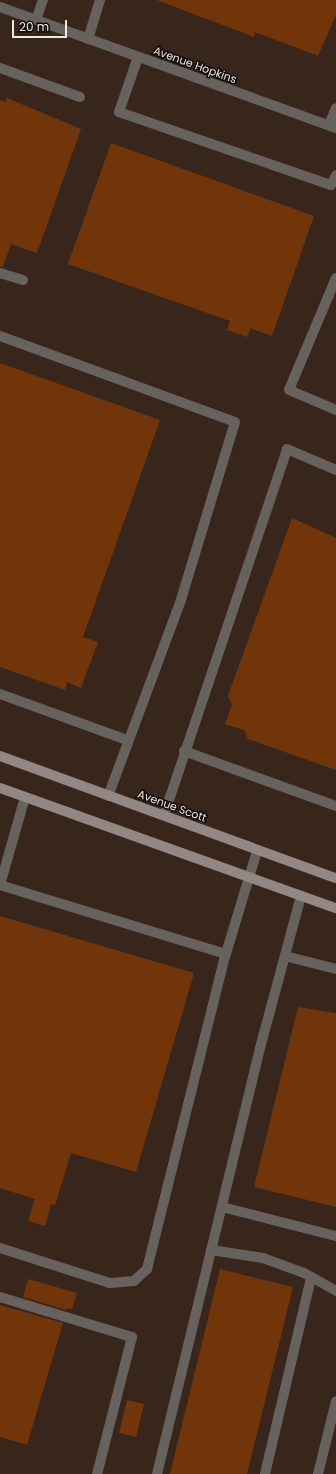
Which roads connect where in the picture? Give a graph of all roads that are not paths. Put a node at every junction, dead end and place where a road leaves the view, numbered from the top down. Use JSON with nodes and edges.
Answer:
{"nodes":[{"id":1,"x":43,"y":0,"type":"edge"},
{"id":2,"x":100,"y":0,"type":"edge"},
{"id":3,"x":0,"y":7,"type":"edge"},
{"id":4,"x":36,"y":20,"type":"junction"},
{"id":5,"x":88,"y":39,"type":"junction"},
{"id":6,"x":138,"y":57,"type":"junction"},
{"id":7,"x":0,"y":68,"type":"edge"},
{"id":8,"x":80,"y":97,"type":"dead end"},
{"id":9,"x":336,"y":108,"type":"edge"},
{"id":10,"x":332,"y":126,"type":"edge"},
{"id":11,"x":336,"y":174,"type":"edge"},
{"id":12,"x":0,"y":273,"type":"edge"},
{"id":13,"x":336,"y":278,"type":"edge"},
{"id":14,"x":23,"y":280,"type":"dead end"},
{"id":15,"x":0,"y":336,"type":"edge"},
{"id":16,"x":336,"y":410,"type":"edge"},
{"id":17,"x":336,"y":470,"type":"edge"},
{"id":18,"x":0,"y":694,"type":"edge"},
{"id":19,"x":127,"y":740,"type":"junction"},
{"id":20,"x":184,"y":751,"type":"junction"},
{"id":21,"x":0,"y":756,"type":"edge"},
{"id":22,"x":0,"y":788,"type":"edge"},
{"id":23,"x":108,"y":796,"type":"junction"},
{"id":24,"x":25,"y":797,"type":"junction"},
{"id":25,"x":336,"y":806,"type":"edge"},
{"id":26,"x":164,"y":815,"type":"junction"},
{"id":27,"x":257,"y":851,"type":"junction"},
{"id":28,"x":247,"y":878,"type":"junction"},
{"id":29,"x":336,"y":878,"type":"edge"},
{"id":30,"x":0,"y":885,"type":"edge"},
{"id":31,"x":301,"y":896,"type":"junction"},
{"id":32,"x":336,"y":908,"type":"edge"},
{"id":33,"x":226,"y":954,"type":"junction"},
{"id":34,"x":285,"y":956,"type":"junction"},
{"id":35,"x":336,"y":969,"type":"edge"},
{"id":36,"x":222,"y":1207,"type":"junction"},
{"id":37,"x":336,"y":1236,"type":"edge"},
{"id":38,"x":0,"y":1248,"type":"edge"},
{"id":39,"x":211,"y":1250,"type":"junction"},
{"id":40,"x":311,"y":1278,"type":"junction"},
{"id":41,"x":336,"y":1291,"type":"edge"},
{"id":42,"x":0,"y":1297,"type":"edge"},
{"id":43,"x":336,"y":1401,"type":"edge"},
{"id":44,"x":97,"y":1474,"type":"edge"},
{"id":45,"x":157,"y":1474,"type":"edge"},
{"id":46,"x":265,"y":1474,"type":"edge"},
{"id":47,"x":318,"y":1474,"type":"edge"}],
"edges":[{"from":1,"to":4,"type":"street"},
{"from":2,"to":5,"type":"street"},
{"from":3,"to":4,"type":"street","name":"Avenue Hopkins"},
{"from":4,"to":5,"type":"street","name":"Avenue Hopkins"},
{"from":5,"to":6,"type":"street","name":"Avenue Hopkins"},
{"from":6,"to":10,"type":"street","name":"Avenue Hopkins"},
{"from":6,"to":11,"type":"street"},
{"from":7,"to":8,"type":"street"},
{"from":9,"to":10,"type":"street"},
{"from":12,"to":14,"type":"street"},
{"from":13,"to":16,"type":"street"},
{"from":15,"to":19,"type":"street"},
{"from":17,"to":20,"type":"street"},
{"from":18,"to":19,"type":"street"},
{"from":19,"to":23,"type":"street"},
{"from":20,"to":25,"type":"street"},
{"from":20,"to":26,"type":"street"},
{"from":21,"to":23,"type":"main road","name":"Avenue Scott"},
{"from":22,"to":24,"type":"main road"},
{"from":23,"to":26,"type":"main road","name":"Avenue Scott"},
{"from":24,"to":28,"type":"main road"},
{"from":24,"to":30,"type":"street"},
{"from":26,"to":27,"type":"main road","name":"Avenue Scott"},
{"from":27,"to":28,"type":"street"},
{"from":27,"to":29,"type":"main road","name":"Avenue Scott"},
{"from":28,"to":31,"type":"main road"},
{"from":28,"to":33,"type":"street"},
{"from":30,"to":33,"type":"street"},
{"from":31,"to":32,"type":"main road"},
{"from":31,"to":34,"type":"street"},
{"from":33,"to":38,"type":"street"},
{"from":34,"to":35,"type":"street"},
{"from":34,"to":36,"type":"street"},
{"from":36,"to":37,"type":"street"},
{"from":36,"to":39,"type":"street"},
{"from":39,"to":40,"type":"street"},
{"from":39,"to":45,"type":"street"},
{"from":40,"to":41,"type":"street"},
{"from":40,"to":46,"type":"street"},
{"from":42,"to":44,"type":"street"},
{"from":43,"to":47,"type":"street"}]}
